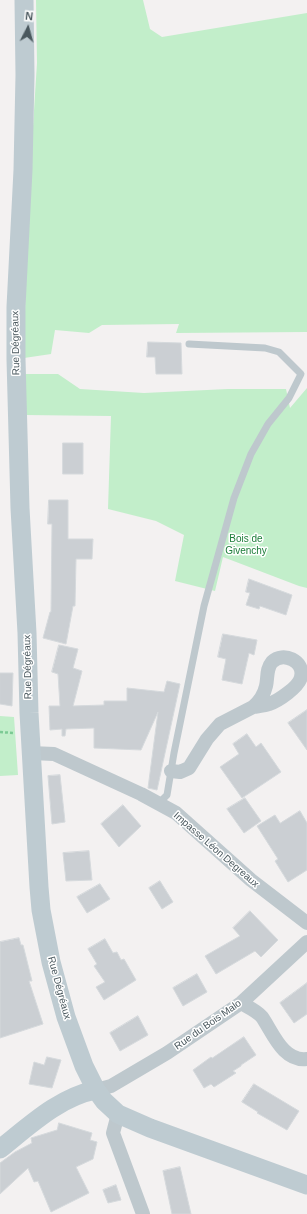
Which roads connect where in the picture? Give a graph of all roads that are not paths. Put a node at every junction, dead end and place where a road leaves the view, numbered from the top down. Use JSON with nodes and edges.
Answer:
{"nodes":[{"id":1,"x":24,"y":0,"type":"edge"},
{"id":2,"x":189,"y":344,"type":"dead end"},
{"id":3,"x":253,"y":707,"type":"dead end"},
{"id":4,"x":31,"y":753,"type":"junction"},
{"id":5,"x":171,"y":772,"type":"junction"},
{"id":6,"x":159,"y":803,"type":"junction"},
{"id":7,"x":307,"y":923,"type":"edge"},
{"id":8,"x":307,"y":942,"type":"edge"},
{"id":9,"x":241,"y":1003,"type":"junction"},
{"id":10,"x":307,"y":1059,"type":"edge"},
{"id":11,"x":96,"y":1090,"type":"junction"},
{"id":12,"x":118,"y":1114,"type":"junction"},
{"id":13,"x":0,"y":1149,"type":"edge"},
{"id":14,"x":307,"y":1185,"type":"edge"},
{"id":15,"x":143,"y":1214,"type":"edge"}],
"edges":[{"from":1,"to":4,"type":"main road","name":"Rue Dégréaux"},
{"from":2,"to":5,"type":"lane"},
{"from":3,"to":5,"type":"street"},
{"from":4,"to":6,"type":"street","name":"Impasse Léon Degreaux"},
{"from":4,"to":11,"type":"main road","name":"Rue Dégréaux"},
{"from":5,"to":6,"type":"lane"},
{"from":6,"to":7,"type":"street","name":"Impasse Léon Degreaux"},
{"from":8,"to":9,"type":"street","name":"Rue du Bois Malo"},
{"from":9,"to":10,"type":"street"},
{"from":9,"to":11,"type":"street","name":"Rue du Bois Malo"},
{"from":11,"to":12,"type":"main road","name":"Rue Dégréaux"},
{"from":11,"to":13,"type":"main road"},
{"from":12,"to":14,"type":"main road","name":"Rue Dégréaux"},
{"from":12,"to":15,"type":"street"}]}
